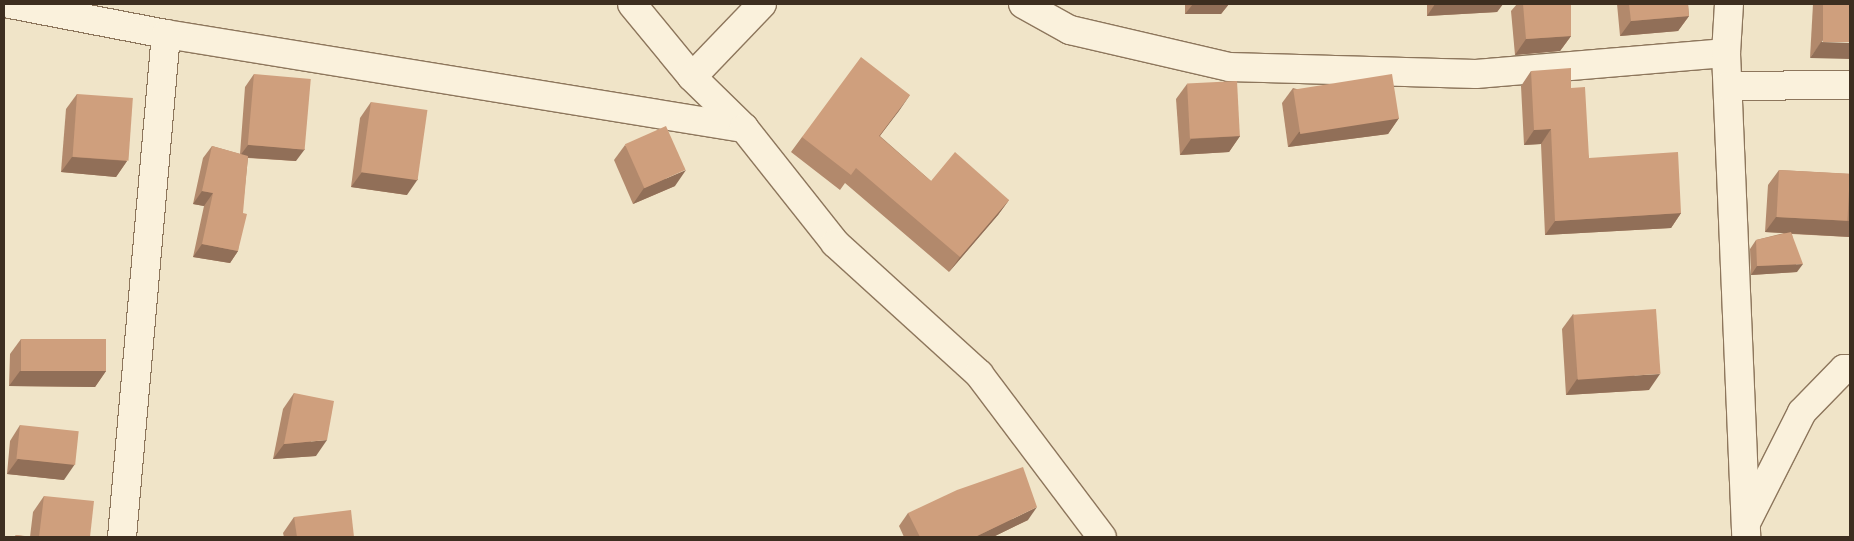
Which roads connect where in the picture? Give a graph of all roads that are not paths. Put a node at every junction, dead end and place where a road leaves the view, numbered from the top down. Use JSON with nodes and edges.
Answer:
{"nodes":[{"id":1,"x":10,"y":4,"type":"edge"},
{"id":2,"x":632,"y":4,"type":"edge"},
{"id":3,"x":762,"y":4,"type":"edge"},
{"id":4,"x":1023,"y":4,"type":"edge"},
{"id":5,"x":1729,"y":4,"type":"edge"},
{"id":6,"x":166,"y":34,"type":"junction"},
{"id":7,"x":1726,"y":53,"type":"junction"},
{"id":8,"x":692,"y":77,"type":"junction"},
{"id":9,"x":1850,"y":85,"type":"edge"},
{"id":10,"x":1728,"y":86,"type":"junction"},
{"id":11,"x":744,"y":128,"type":"junction"},
{"id":12,"x":1850,"y":368,"type":"edge"},
{"id":13,"x":1746,"y":531,"type":"edge"},
{"id":14,"x":122,"y":537,"type":"edge"},
{"id":15,"x":1100,"y":537,"type":"edge"}],
"edges":[{"from":1,"to":6,"type":"street"},
{"from":2,"to":8,"type":"street"},
{"from":3,"to":8,"type":"street"},
{"from":4,"to":7,"type":"street"},
{"from":5,"to":7,"type":"street"},
{"from":6,"to":11,"type":"street"},
{"from":6,"to":14,"type":"street"},
{"from":7,"to":10,"type":"street"},
{"from":8,"to":11,"type":"street"},
{"from":9,"to":10,"type":"street"},
{"from":10,"to":13,"type":"street"},
{"from":11,"to":15,"type":"street"},
{"from":12,"to":13,"type":"street"}]}
